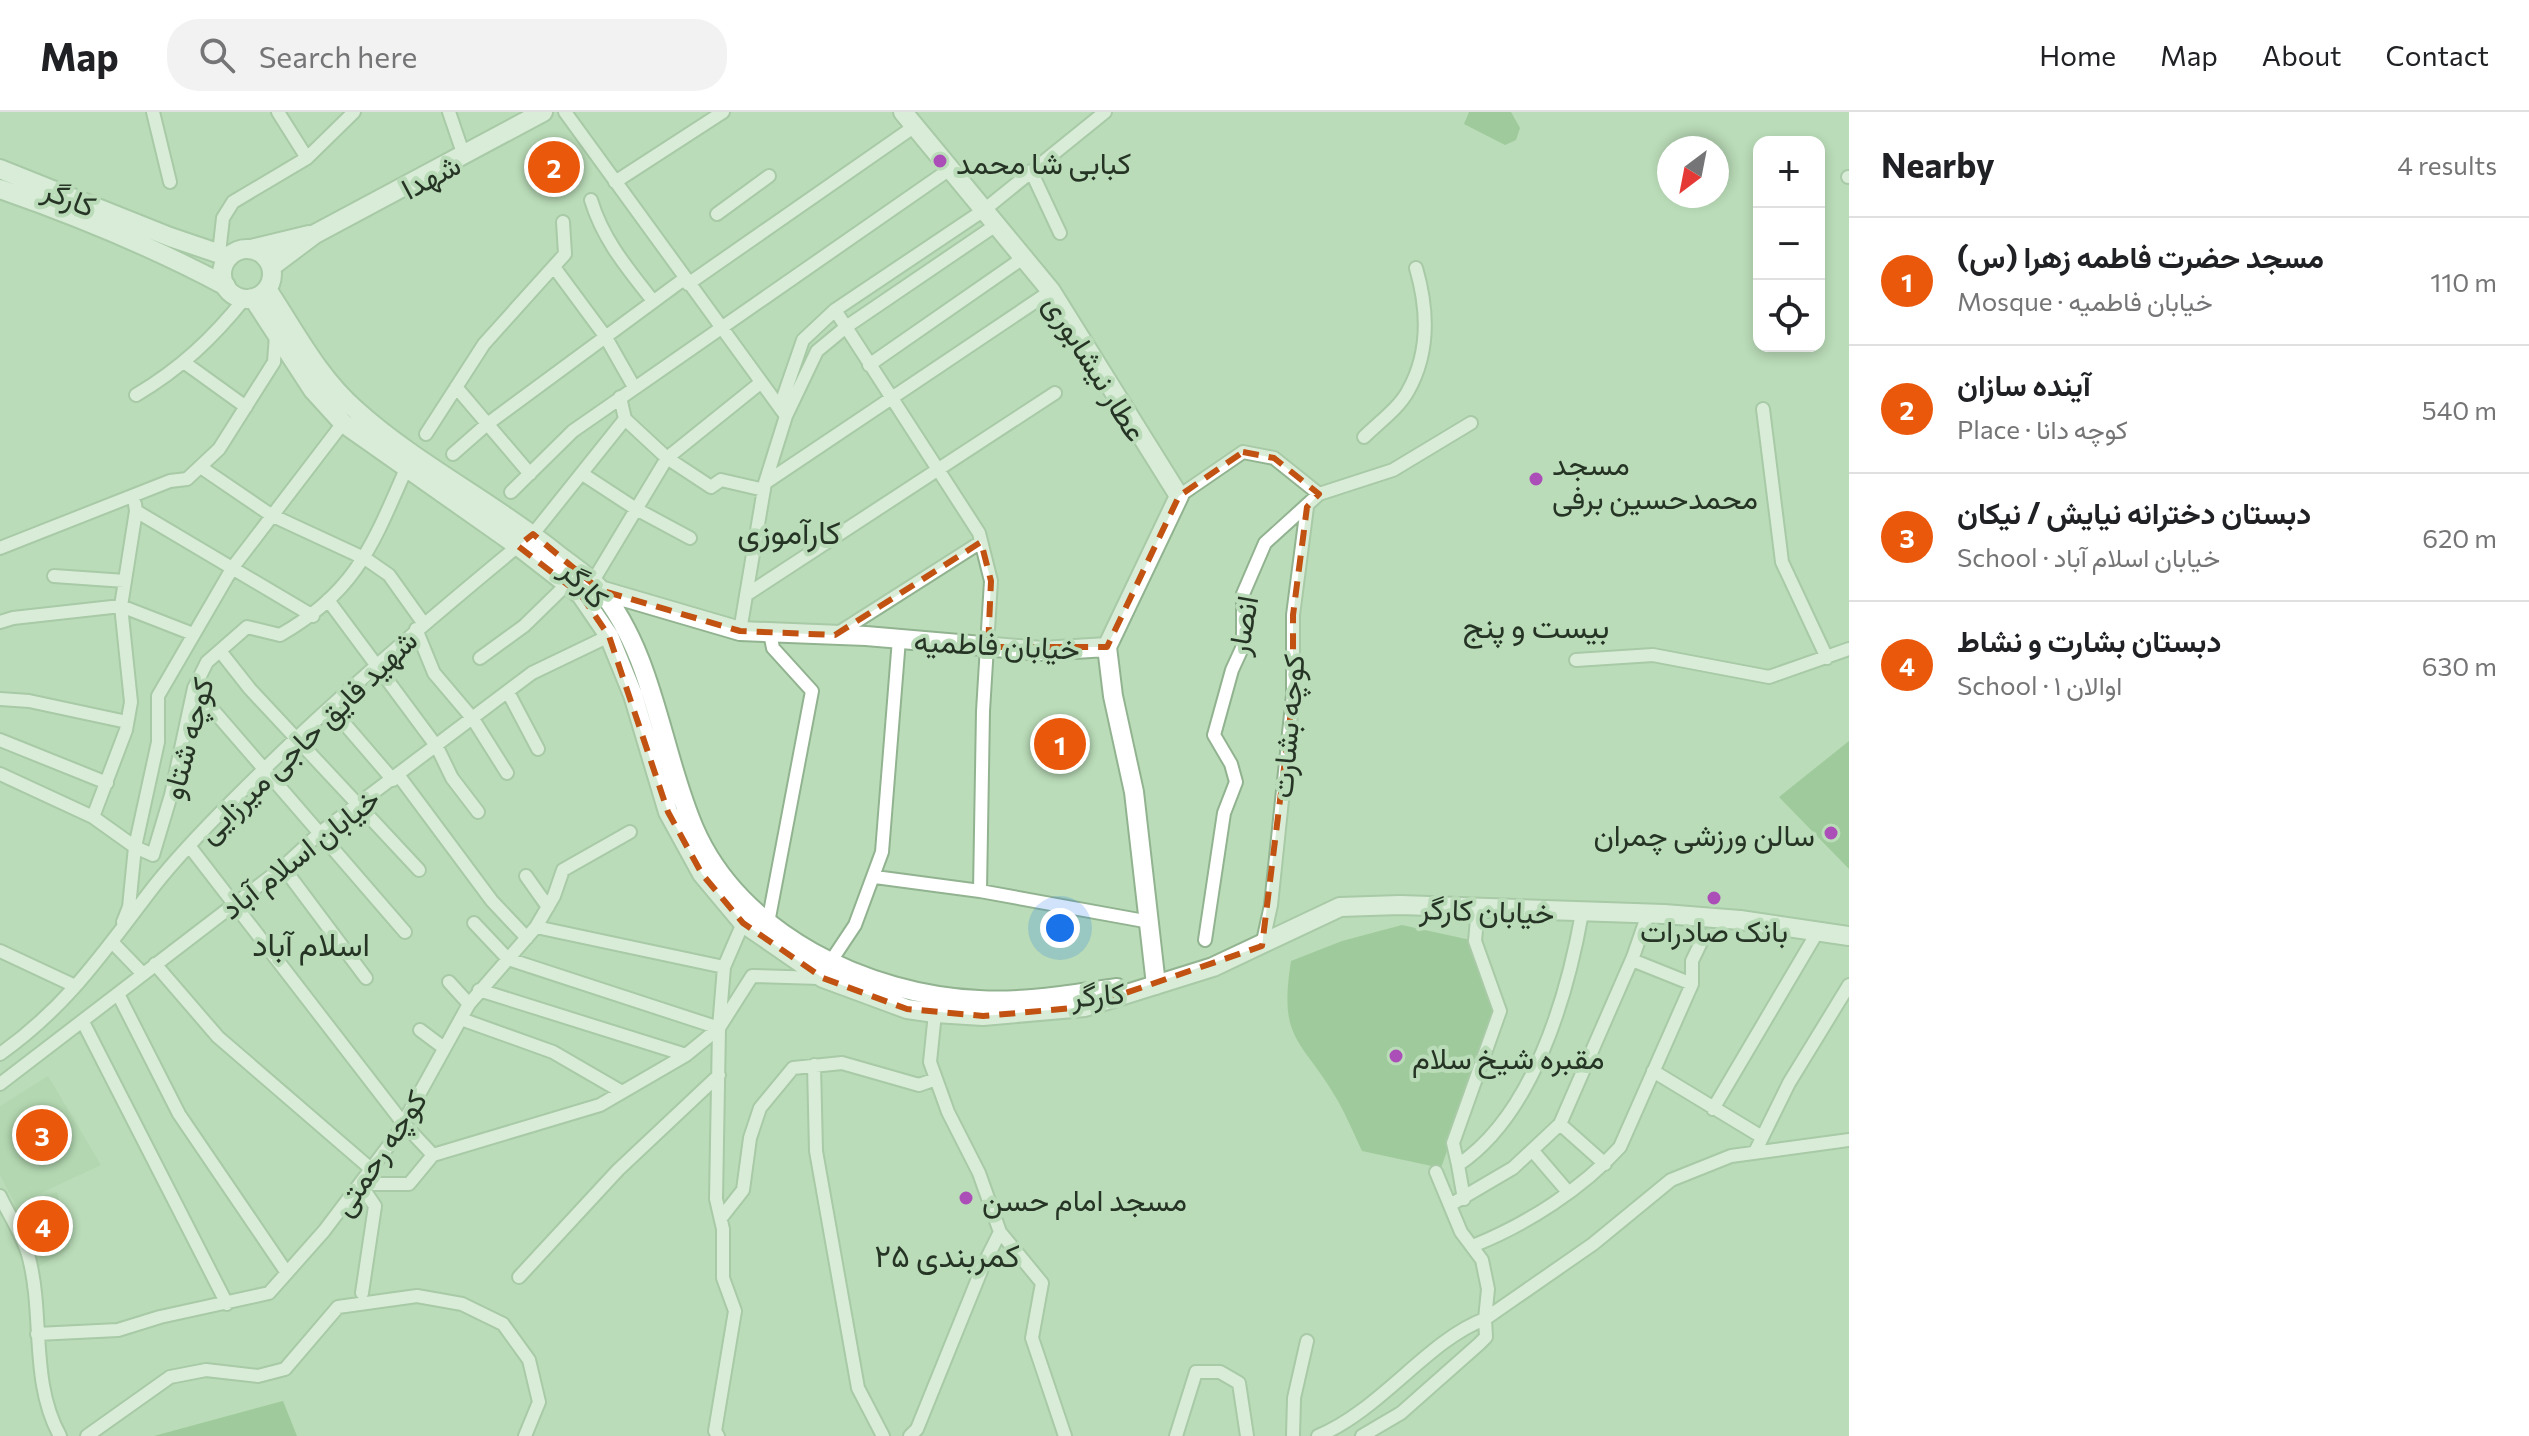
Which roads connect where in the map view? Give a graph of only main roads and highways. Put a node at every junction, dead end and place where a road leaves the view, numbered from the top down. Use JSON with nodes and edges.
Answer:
{"nodes":[{"id":1,"x":543,"y":112,"type":"edge"},
{"id":2,"x":909,"y":119,"type":"edge"},
{"id":3,"x":0,"y":169,"type":"edge"},
{"id":4,"x":0,"y":189,"type":"edge"},
{"id":5,"x":315,"y":234,"type":"junction"},
{"id":6,"x":251,"y":249,"type":"junction"},
{"id":7,"x":224,"y":255,"type":"junction"},
{"id":8,"x":271,"y":267,"type":"junction"},
{"id":9,"x":226,"y":286,"type":"junction"},
{"id":10,"x":255,"y":295,"type":"junction"},
{"id":11,"x":525,"y":540,"type":"junction"},
{"id":12,"x":596,"y":586,"type":"junction"},
{"id":13,"x":1107,"y":647,"type":"junction"},
{"id":14,"x":1849,"y":936,"type":"edge"},
{"id":15,"x":826,"y":971,"type":"junction"},
{"id":16,"x":1148,"y":988,"type":"junction"}],
"edges":[{"from":1,"to":5,"type":"main road","name":"شهدا"},
{"from":2,"to":13,"type":"main road","name":"عطار نیشابوری"},
{"from":3,"to":7,"type":"main road","name":"کارگر"},
{"from":4,"to":9,"type":"main road","name":"کارگر"},
{"from":5,"to":6,"type":"main road"},
{"from":5,"to":8,"type":"main road"},
{"from":6,"to":7,"type":"main road"},
{"from":6,"to":8,"type":"main road"},
{"from":7,"to":9,"type":"main road"},
{"from":8,"to":10,"type":"main road"},
{"from":9,"to":10,"type":"main road"},
{"from":10,"to":11,"type":"main road","name":"کارگر"},
{"from":10,"to":11,"type":"main road","name":"کارگر"},
{"from":11,"to":12,"type":"main road","name":"کارگر"},
{"from":11,"to":15,"type":"main road","name":"کارگر"},
{"from":12,"to":13,"type":"main road","name":"خیابان فاطمیه"},
{"from":12,"to":15,"type":"main road","name":"کارگر"},
{"from":13,"to":16,"type":"main road","name":"خیابان فاطمیه"},
{"from":14,"to":16,"type":"main road","name":"خیابان کارگر"},
{"from":15,"to":16,"type":"main road","name":"کارگر"},
{"from":15,"to":16,"type":"main road","name":"کارگر"}]}
